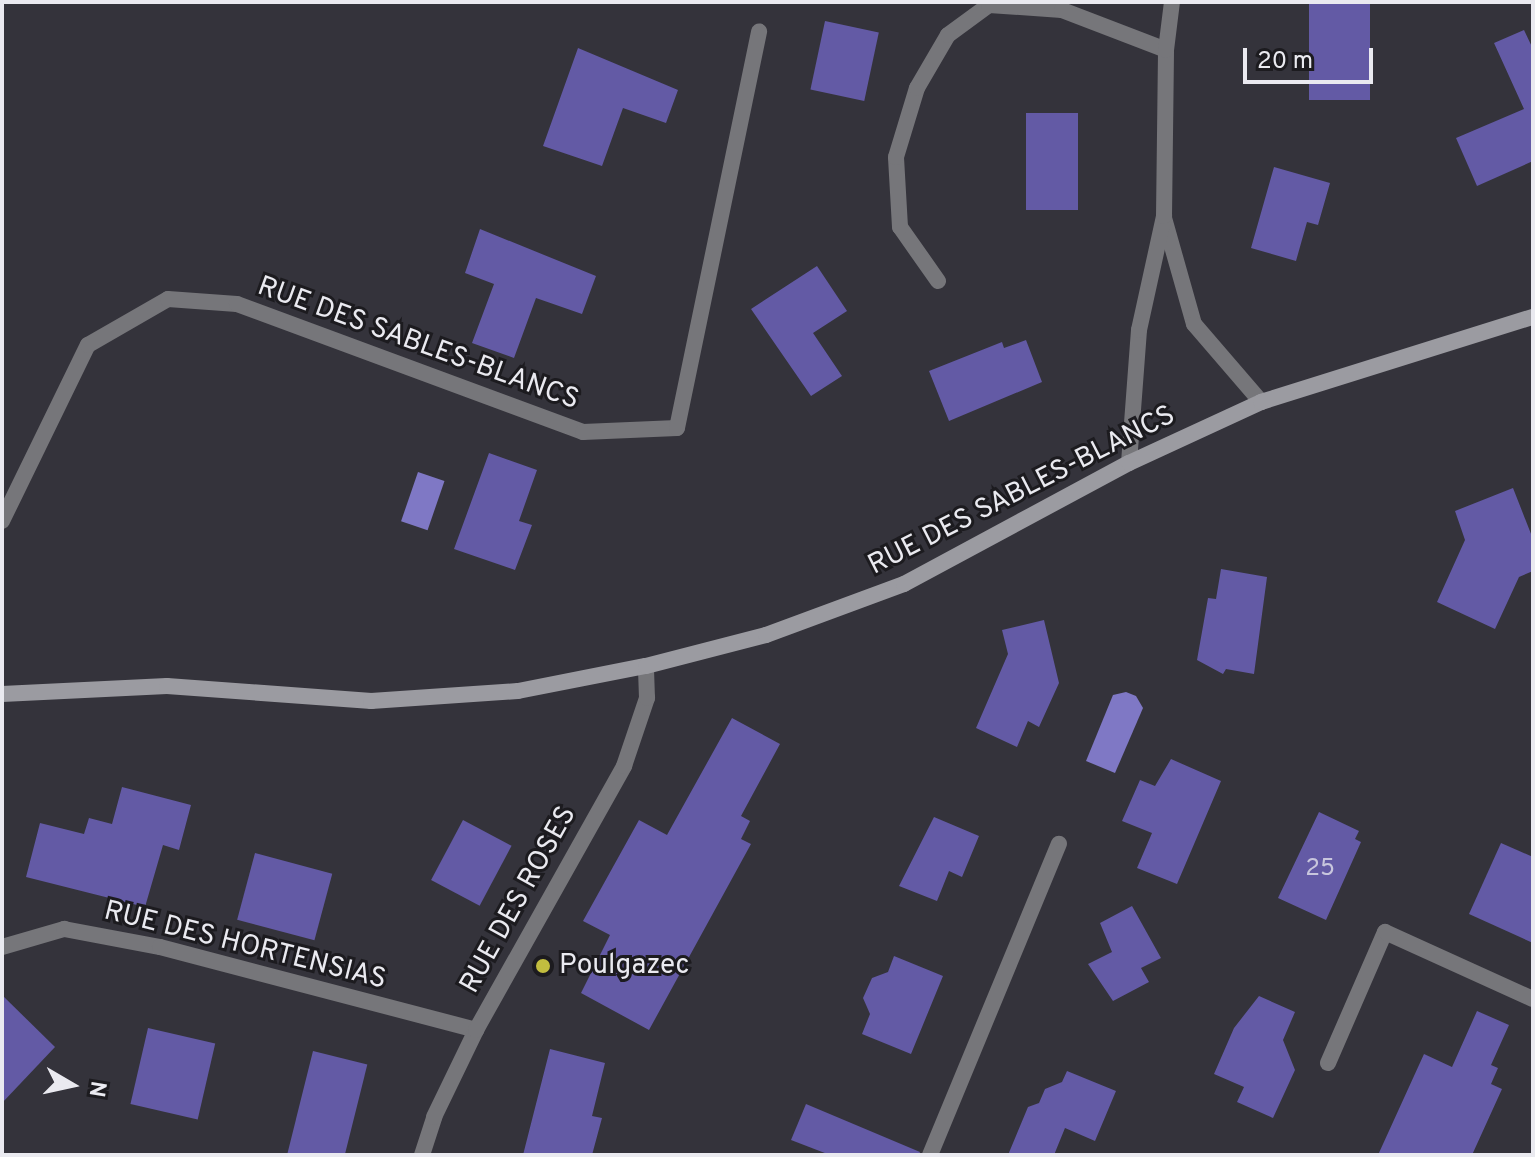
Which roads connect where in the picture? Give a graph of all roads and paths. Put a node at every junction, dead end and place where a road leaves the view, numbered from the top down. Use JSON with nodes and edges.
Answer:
{"nodes":[{"id":1,"x":1172,"y":2,"type":"edge"},
{"id":2,"x":759,"y":31,"type":"dead end"},
{"id":3,"x":1166,"y":50,"type":"junction"},
{"id":4,"x":1164,"y":216,"type":"junction"},
{"id":5,"x":938,"y":281,"type":"dead end"},
{"id":6,"x":1533,"y":317,"type":"edge"},
{"id":7,"x":1261,"y":402,"type":"junction"},
{"id":8,"x":1129,"y":463,"type":"junction"},
{"id":9,"x":2,"y":521,"type":"edge"},
{"id":10,"x":646,"y":666,"type":"junction"},
{"id":11,"x":2,"y":694,"type":"edge"},
{"id":12,"x":1059,"y":844,"type":"dead end"},
{"id":13,"x":2,"y":947,"type":"edge"},
{"id":14,"x":1533,"y":999,"type":"edge"},
{"id":15,"x":476,"y":1030,"type":"junction"},
{"id":16,"x":1328,"y":1063,"type":"dead end"},
{"id":17,"x":422,"y":1155,"type":"edge"},
{"id":18,"x":930,"y":1155,"type":"edge"}],
"edges":[{"from":1,"to":3,"type":"street"},
{"from":2,"to":9,"type":"street","name":"RUE DES SABLES-BLANCS"},
{"from":3,"to":4,"type":"street"},
{"from":3,"to":5,"type":"street"},
{"from":4,"to":7,"type":"street"},
{"from":4,"to":8,"type":"street"},
{"from":6,"to":7,"type":"street","name":"RUE DES SABLES-BLANCS"},
{"from":7,"to":8,"type":"street","name":"RUE DES SABLES-BLANCS"},
{"from":8,"to":10,"type":"street","name":"RUE DES SABLES-BLANCS"},
{"from":10,"to":11,"type":"street","name":"RUE DES SABLES-BLANCS"},
{"from":10,"to":15,"type":"street","name":"RUE DES ROSES"},
{"from":12,"to":18,"type":"street"},
{"from":13,"to":15,"type":"street","name":"RUE DES HORTENSIAS"},
{"from":14,"to":16,"type":"street"},
{"from":15,"to":17,"type":"street","name":"RUE DES ROSES"}]}
